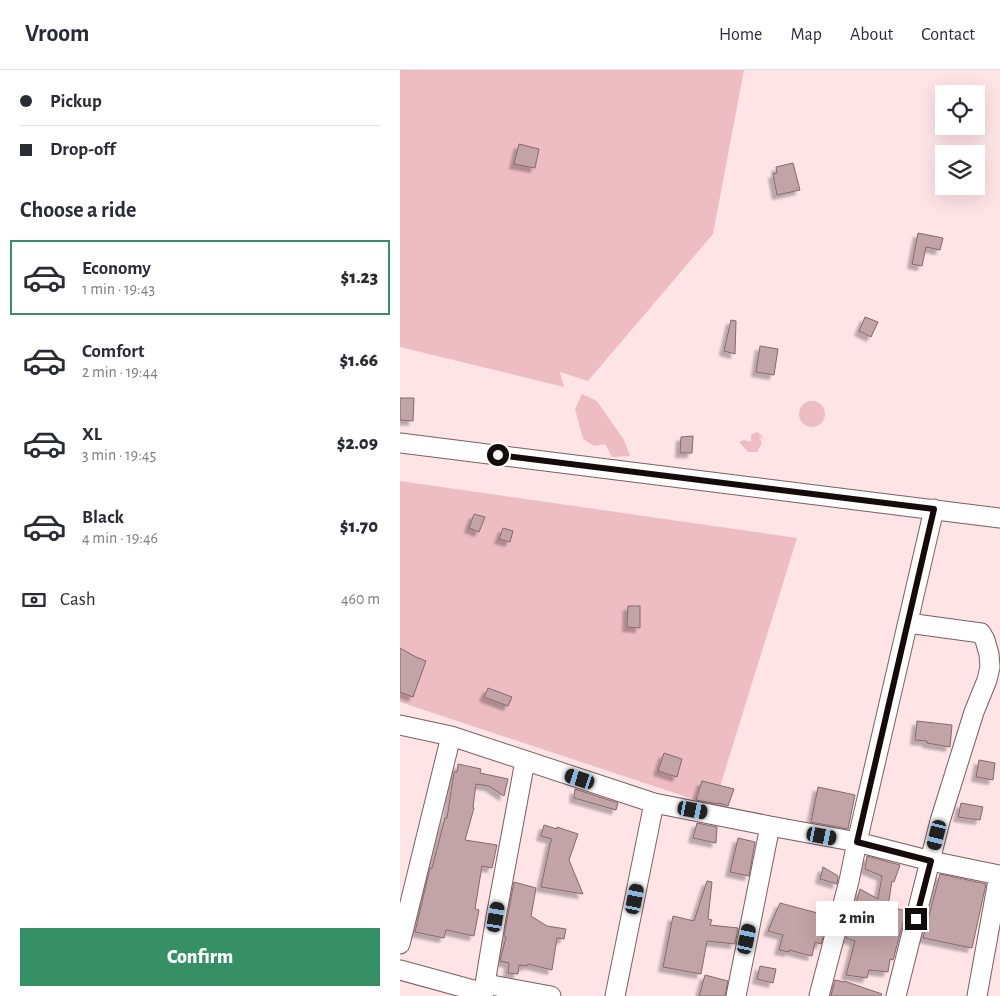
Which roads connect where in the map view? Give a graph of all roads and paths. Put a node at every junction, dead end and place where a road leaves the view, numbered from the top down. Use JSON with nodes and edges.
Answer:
{"nodes":[{"id":1,"x":400,"y":443,"type":"edge"},
{"id":2,"x":934,"y":509,"type":"junction"},
{"id":3,"x":1000,"y":518,"type":"edge"},
{"id":4,"x":908,"y":623,"type":"junction"},
{"id":5,"x":400,"y":725,"type":"edge"},
{"id":6,"x":451,"y":736,"type":"junction"},
{"id":7,"x":525,"y":761,"type":"junction"},
{"id":8,"x":654,"y":803,"type":"junction"},
{"id":9,"x":770,"y":826,"type":"junction"},
{"id":10,"x":857,"y":842,"type":"junction"},
{"id":11,"x":931,"y":861,"type":"junction"},
{"id":12,"x":999,"y":875,"type":"edge"},
{"id":13,"x":400,"y":944,"type":"edge"},
{"id":14,"x":400,"y":970,"type":"edge"},
{"id":15,"x":484,"y":991,"type":"edge"},
{"id":16,"x":551,"y":996,"type":"edge"},
{"id":17,"x":615,"y":996,"type":"edge"},
{"id":18,"x":736,"y":996,"type":"edge"},
{"id":19,"x":819,"y":996,"type":"edge"},
{"id":20,"x":896,"y":996,"type":"edge"},
{"id":21,"x":977,"y":996,"type":"edge"}],
"edges":[{"from":1,"to":2,"type":"street"},
{"from":2,"to":3,"type":"street"},
{"from":2,"to":4,"type":"street"},
{"from":4,"to":10,"type":"street"},
{"from":4,"to":11,"type":"street"},
{"from":5,"to":6,"type":"street"},
{"from":6,"to":7,"type":"street"},
{"from":6,"to":13,"type":"street"},
{"from":7,"to":8,"type":"street"},
{"from":7,"to":15,"type":"street"},
{"from":8,"to":9,"type":"street"},
{"from":8,"to":17,"type":"street"},
{"from":9,"to":10,"type":"street"},
{"from":9,"to":18,"type":"street"},
{"from":10,"to":11,"type":"street"},
{"from":10,"to":19,"type":"street"},
{"from":11,"to":12,"type":"street"},
{"from":11,"to":20,"type":"street"},
{"from":12,"to":21,"type":"street"},
{"from":14,"to":15,"type":"street"},
{"from":15,"to":16,"type":"street"}]}
